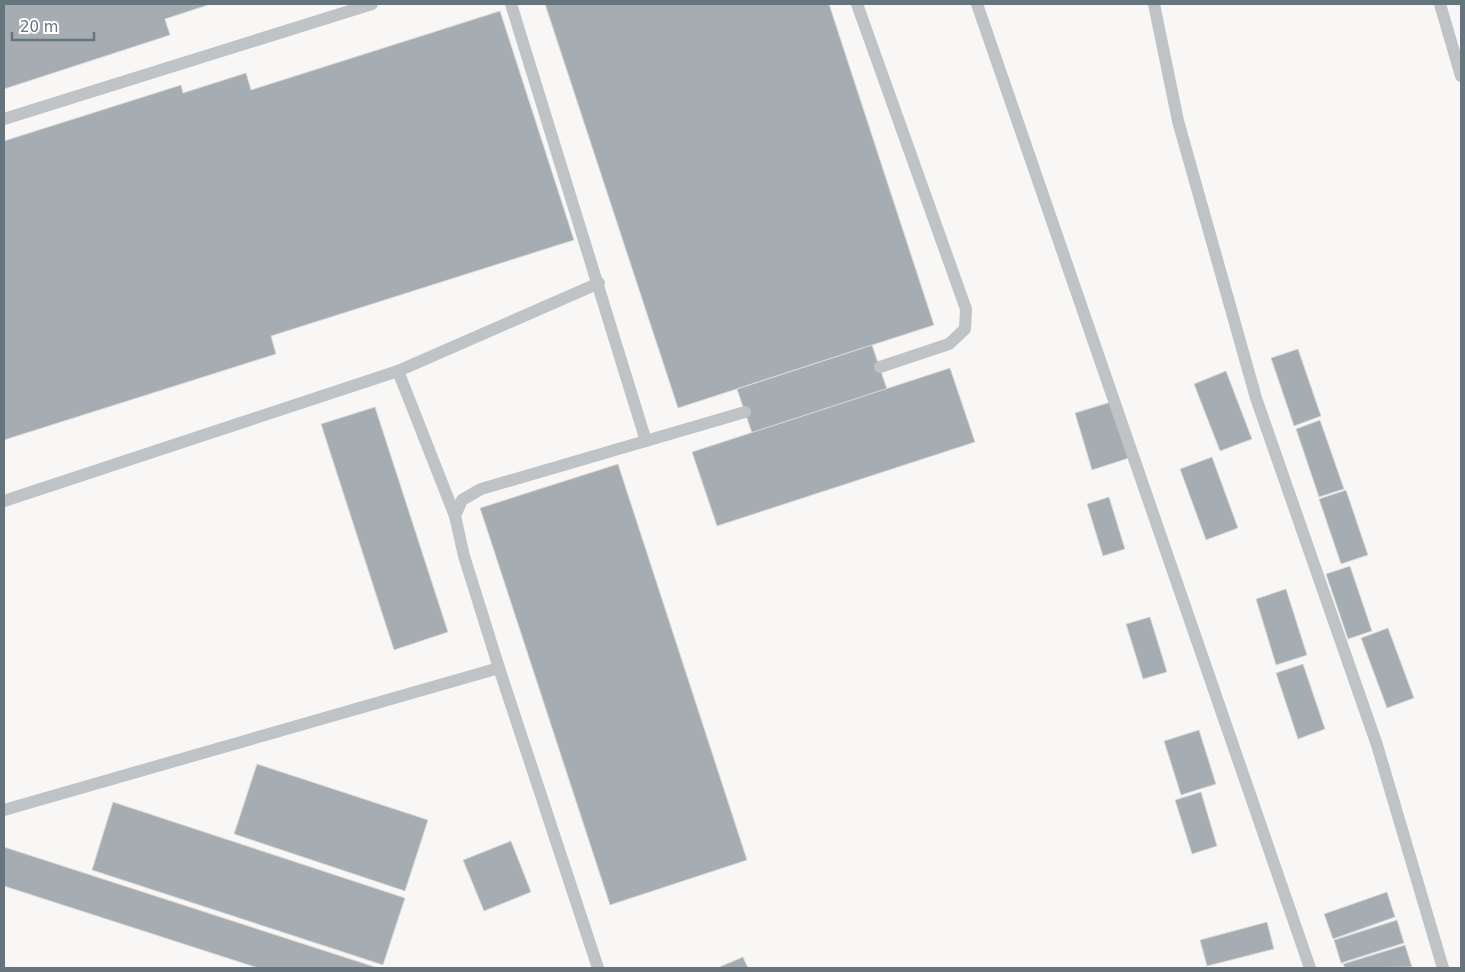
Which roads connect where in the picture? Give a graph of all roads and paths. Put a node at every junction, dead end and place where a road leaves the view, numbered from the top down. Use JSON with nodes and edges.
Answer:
{"nodes":[{"id":1,"x":372,"y":4,"type":"edge"},
{"id":2,"x":511,"y":4,"type":"edge"},
{"id":3,"x":857,"y":4,"type":"edge"},
{"id":4,"x":978,"y":4,"type":"edge"},
{"id":5,"x":1154,"y":4,"type":"edge"},
{"id":6,"x":1440,"y":4,"type":"edge"},
{"id":7,"x":1461,"y":76,"type":"edge"},
{"id":8,"x":4,"y":119,"type":"edge"},
{"id":9,"x":599,"y":283,"type":"junction"},
{"id":10,"x":880,"y":367,"type":"dead end"},
{"id":11,"x":398,"y":371,"type":"junction"},
{"id":12,"x":745,"y":412,"type":"dead end"},
{"id":13,"x":646,"y":440,"type":"junction"},
{"id":14,"x":4,"y":501,"type":"edge"},
{"id":15,"x":455,"y":516,"type":"junction"},
{"id":16,"x":499,"y":668,"type":"junction"},
{"id":17,"x":4,"y":810,"type":"edge"},
{"id":18,"x":598,"y":968,"type":"edge"},
{"id":19,"x":1310,"y":968,"type":"edge"},
{"id":20,"x":1443,"y":968,"type":"edge"}],
"edges":[{"from":1,"to":8,"type":"lane"},
{"from":2,"to":9,"type":"lane"},
{"from":3,"to":10,"type":"lane"},
{"from":4,"to":19,"type":"lane"},
{"from":5,"to":20,"type":"lane"},
{"from":6,"to":7,"type":"lane"},
{"from":9,"to":11,"type":"lane"},
{"from":9,"to":13,"type":"lane"},
{"from":11,"to":14,"type":"lane"},
{"from":11,"to":15,"type":"lane"},
{"from":12,"to":13,"type":"lane"},
{"from":13,"to":15,"type":"lane"},
{"from":15,"to":16,"type":"lane"},
{"from":16,"to":17,"type":"lane"},
{"from":16,"to":18,"type":"lane"}]}
